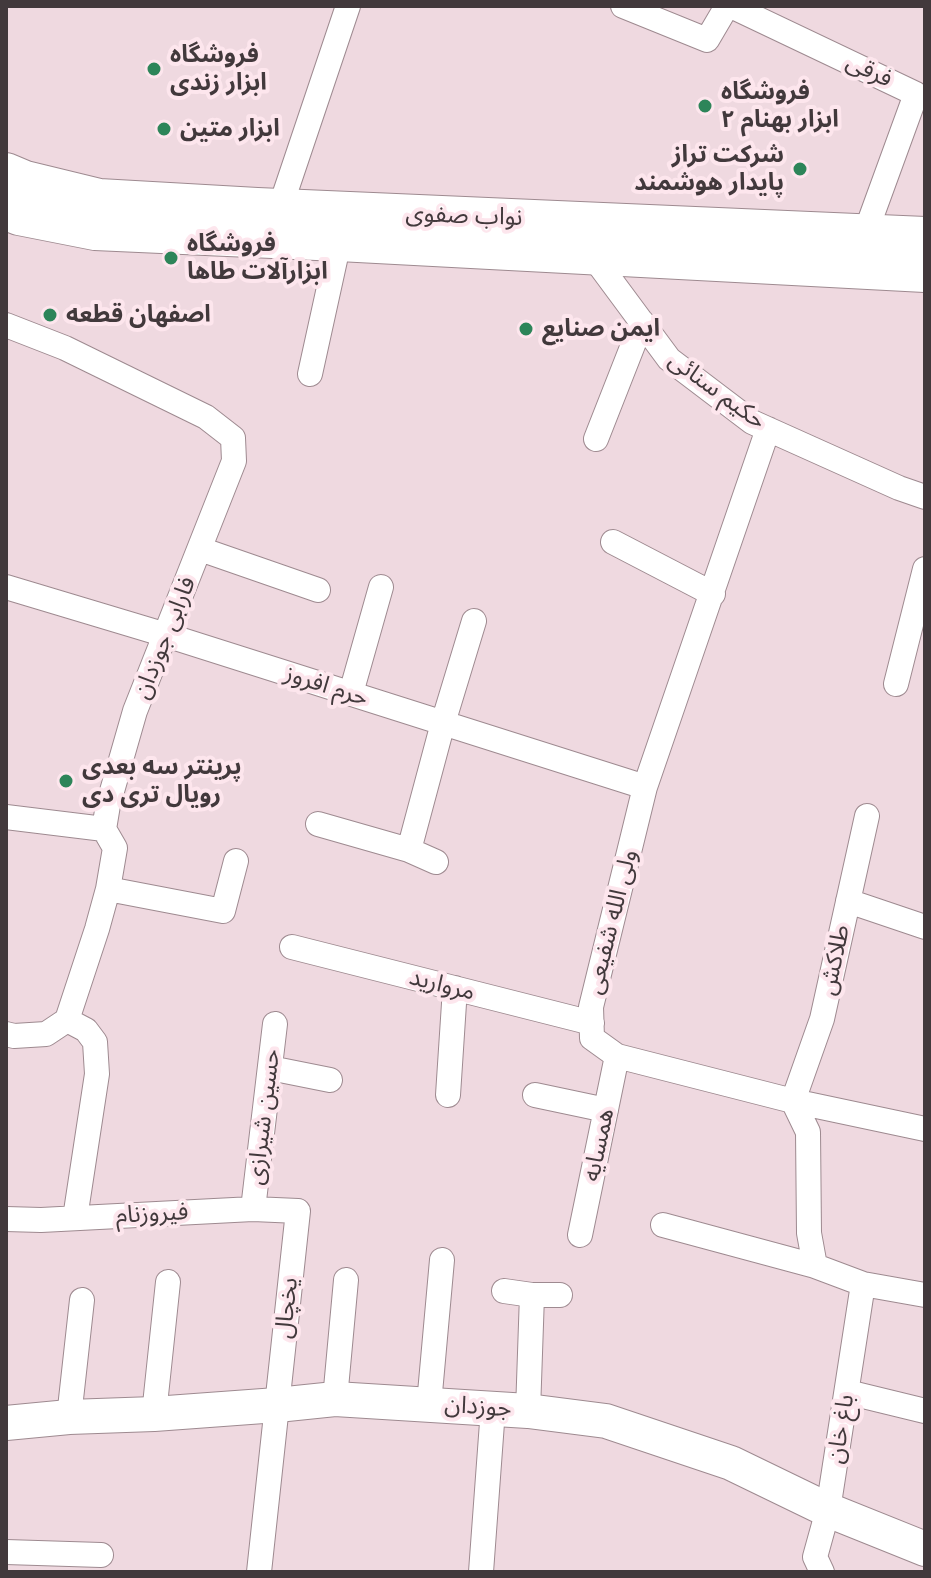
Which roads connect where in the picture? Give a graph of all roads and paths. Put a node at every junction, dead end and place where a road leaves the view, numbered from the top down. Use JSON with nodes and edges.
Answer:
{"nodes":[{"id":1,"x":348,"y":6,"type":"edge"},
{"id":2,"x":623,"y":6,"type":"edge"},
{"id":3,"x":729,"y":6,"type":"edge"},
{"id":4,"x":6,"y":172,"type":"edge"},
{"id":5,"x":280,"y":208,"type":"junction"},
{"id":6,"x":6,"y":211,"type":"edge"},
{"id":7,"x":865,"y":234,"type":"junction"},
{"id":8,"x":925,"y":236,"type":"edge"},
{"id":9,"x":339,"y":242,"type":"junction"},
{"id":10,"x":592,"y":255,"type":"junction"},
{"id":11,"x":925,"y":273,"type":"edge"},
{"id":12,"x":642,"y":322,"type":"junction"},
{"id":13,"x":6,"y":325,"type":"edge"},
{"id":14,"x":310,"y":374,"type":"dead end"},
{"id":15,"x":768,"y":429,"type":"junction"},
{"id":16,"x":596,"y":439,"type":"dead end"},
{"id":17,"x":925,"y":497,"type":"edge"},
{"id":18,"x":613,"y":542,"type":"dead end"},
{"id":19,"x":200,"y":549,"type":"junction"},
{"id":20,"x":925,"y":569,"type":"edge"},
{"id":21,"x":6,"y":587,"type":"edge"},
{"id":22,"x":381,"y":587,"type":"dead end"},
{"id":23,"x":318,"y":590,"type":"dead end"},
{"id":24,"x":713,"y":594,"type":"junction"},
{"id":25,"x":474,"y":621,"type":"dead end"},
{"id":26,"x":166,"y":635,"type":"junction"},
{"id":27,"x":896,"y":684,"type":"dead end"},
{"id":28,"x":351,"y":693,"type":"junction"},
{"id":29,"x":443,"y":723,"type":"junction"},
{"id":30,"x":645,"y":787,"type":"junction"},
{"id":31,"x":867,"y":816,"type":"dead end"},
{"id":32,"x":6,"y":817,"type":"edge"},
{"id":33,"x":318,"y":824,"type":"dead end"},
{"id":34,"x":104,"y":829,"type":"junction"},
{"id":35,"x":409,"y":850,"type":"junction"},
{"id":36,"x":236,"y":861,"type":"dead end"},
{"id":37,"x":436,"y":862,"type":"dead end"},
{"id":38,"x":108,"y":889,"type":"junction"},
{"id":39,"x":848,"y":901,"type":"junction"},
{"id":40,"x":925,"y":927,"type":"edge"},
{"id":41,"x":292,"y":947,"type":"dead end"},
{"id":42,"x":455,"y":988,"type":"junction"},
{"id":43,"x":67,"y":1020,"type":"junction"},
{"id":44,"x":592,"y":1023,"type":"junction"},
{"id":45,"x":275,"y":1024,"type":"dead end"},
{"id":46,"x":6,"y":1034,"type":"edge"},
{"id":47,"x":617,"y":1056,"type":"junction"},
{"id":48,"x":270,"y":1068,"type":"junction"},
{"id":49,"x":330,"y":1080,"type":"dead end"},
{"id":50,"x":448,"y":1095,"type":"dead end"},
{"id":51,"x":535,"y":1095,"type":"dead end"},
{"id":52,"x":793,"y":1101,"type":"junction"},
{"id":53,"x":606,"y":1110,"type":"junction"},
{"id":54,"x":925,"y":1129,"type":"edge"},
{"id":55,"x":253,"y":1209,"type":"junction"},
{"id":56,"x":298,"y":1211,"type":"joint"},
{"id":57,"x":75,"y":1218,"type":"junction"},
{"id":58,"x":6,"y":1219,"type":"edge"},
{"id":59,"x":663,"y":1225,"type":"dead end"},
{"id":60,"x":580,"y":1235,"type":"dead end"},
{"id":61,"x":442,"y":1260,"type":"dead end"},
{"id":62,"x":815,"y":1266,"type":"junction"},
{"id":63,"x":346,"y":1280,"type":"dead end"},
{"id":64,"x":168,"y":1282,"type":"dead end"},
{"id":65,"x":863,"y":1284,"type":"junction"},
{"id":66,"x":504,"y":1291,"type":"dead end"},
{"id":67,"x":532,"y":1295,"type":"junction"},
{"id":68,"x":560,"y":1295,"type":"dead end"},
{"id":69,"x":925,"y":1295,"type":"edge"},
{"id":70,"x":82,"y":1300,"type":"dead end"},
{"id":71,"x":847,"y":1392,"type":"junction"},
{"id":72,"x":335,"y":1399,"type":"junction"},
{"id":73,"x":429,"y":1404,"type":"junction"},
{"id":74,"x":277,"y":1405,"type":"junction"},
{"id":75,"x":493,"y":1409,"type":"junction"},
{"id":76,"x":528,"y":1411,"type":"junction"},
{"id":77,"x":925,"y":1411,"type":"edge"},
{"id":78,"x":154,"y":1414,"type":"junction"},
{"id":79,"x":69,"y":1417,"type":"junction"},
{"id":80,"x":6,"y":1423,"type":"edge"},
{"id":81,"x":828,"y":1510,"type":"junction"},
{"id":82,"x":925,"y":1549,"type":"edge"},
{"id":83,"x":6,"y":1552,"type":"edge"},
{"id":84,"x":101,"y":1555,"type":"dead end"},
{"id":85,"x":259,"y":1572,"type":"edge"},
{"id":86,"x":481,"y":1572,"type":"edge"},
{"id":87,"x":822,"y":1572,"type":"edge"}],
"edges":[{"from":1,"to":5,"type":"street"},
{"from":2,"to":3,"type":"street","name":"فرقی"},
{"from":3,"to":7,"type":"street","name":"فرقی"},
{"from":4,"to":5,"type":"main road","name":"نواب صفوی"},
{"from":5,"to":7,"type":"main road","name":"نواب صفوی"},
{"from":6,"to":9,"type":"main road","name":"نواب صفوی"},
{"from":7,"to":8,"type":"main road","name":"نواب صفوی"},
{"from":9,"to":10,"type":"main road","name":"نواب صفوی"},
{"from":9,"to":14,"type":"street"},
{"from":10,"to":11,"type":"main road","name":"نواب صفوی"},
{"from":10,"to":12,"type":"street","name":"حکیم سنائی"},
{"from":12,"to":15,"type":"street","name":"حکیم سنائی"},
{"from":12,"to":16,"type":"street"},
{"from":13,"to":19,"type":"street","name":"فارابی جوزدان"},
{"from":15,"to":17,"type":"street","name":"حکیم سنائی"},
{"from":15,"to":24,"type":"street","name":"ولی الله شفیعی"},
{"from":18,"to":24,"type":"street"},
{"from":19,"to":23,"type":"street"},
{"from":19,"to":26,"type":"street","name":"فارابی جوزدان"},
{"from":20,"to":27,"type":"street"},
{"from":21,"to":26,"type":"street","name":"حرم افروز"},
{"from":22,"to":28,"type":"street"},
{"from":24,"to":30,"type":"street","name":"ولی الله شفیعی"},
{"from":25,"to":29,"type":"street"},
{"from":26,"to":28,"type":"street","name":"حرم افروز"},
{"from":26,"to":34,"type":"street","name":"فارابی جوزدان"},
{"from":28,"to":29,"type":"street","name":"حرم افروز"},
{"from":29,"to":30,"type":"street","name":"حرم افروز"},
{"from":29,"to":35,"type":"street"},
{"from":30,"to":44,"type":"street","name":"ولی الله شفیعی"},
{"from":31,"to":39,"type":"street","name":"طلاکش"},
{"from":32,"to":34,"type":"street"},
{"from":33,"to":35,"type":"street"},
{"from":34,"to":38,"type":"street","name":"فارابی جوزدان"},
{"from":35,"to":37,"type":"street"},
{"from":36,"to":38,"type":"street"},
{"from":38,"to":43,"type":"street","name":"فارابی جوزدان"},
{"from":39,"to":40,"type":"street"},
{"from":39,"to":52,"type":"street","name":"طلاکش"},
{"from":41,"to":42,"type":"street","name":"مروارید"},
{"from":42,"to":44,"type":"street","name":"مروارید"},
{"from":42,"to":50,"type":"street"},
{"from":43,"to":46,"type":"street"},
{"from":43,"to":57,"type":"street"},
{"from":44,"to":47,"type":"street","name":"ولی الله شفیعی"},
{"from":45,"to":48,"type":"street","name":"حسین شیرازی"},
{"from":47,"to":52,"type":"street"},
{"from":47,"to":53,"type":"street","name":"همسایه"},
{"from":48,"to":49,"type":"street"},
{"from":48,"to":55,"type":"street","name":"حسین شیرازی"},
{"from":51,"to":53,"type":"street"},
{"from":52,"to":54,"type":"street"},
{"from":52,"to":62,"type":"street"},
{"from":53,"to":60,"type":"street","name":"همسایه"},
{"from":55,"to":56,"type":"street","name":"فیروزنام"},
{"from":55,"to":57,"type":"street","name":"فیروزنام"},
{"from":56,"to":74,"type":"street","name":"یخچال"},
{"from":57,"to":58,"type":"street","name":"فیروزنام"},
{"from":59,"to":62,"type":"street"},
{"from":61,"to":73,"type":"street"},
{"from":62,"to":65,"type":"street"},
{"from":63,"to":72,"type":"street"},
{"from":64,"to":78,"type":"street"},
{"from":65,"to":69,"type":"street"},
{"from":65,"to":71,"type":"street","name":"باغ خان"},
{"from":66,"to":67,"type":"street"},
{"from":67,"to":68,"type":"street"},
{"from":67,"to":76,"type":"street"},
{"from":70,"to":79,"type":"street"},
{"from":71,"to":77,"type":"street"},
{"from":71,"to":81,"type":"street","name":"باغ خان"},
{"from":72,"to":73,"type":"street","name":"جوزدان"},
{"from":72,"to":74,"type":"street","name":"جوزدان"},
{"from":73,"to":75,"type":"street","name":"جوزدان"},
{"from":74,"to":78,"type":"street","name":"جوزدان"},
{"from":74,"to":85,"type":"street","name":"یخچال"},
{"from":75,"to":76,"type":"street","name":"جوزدان"},
{"from":75,"to":86,"type":"street"},
{"from":76,"to":81,"type":"street","name":"جوزدان"},
{"from":78,"to":79,"type":"street","name":"جوزدان"},
{"from":79,"to":80,"type":"street","name":"جوزدان"},
{"from":81,"to":82,"type":"street","name":"جوزدان"},
{"from":81,"to":87,"type":"street","name":"باغ خان"},
{"from":83,"to":84,"type":"street"}]}
